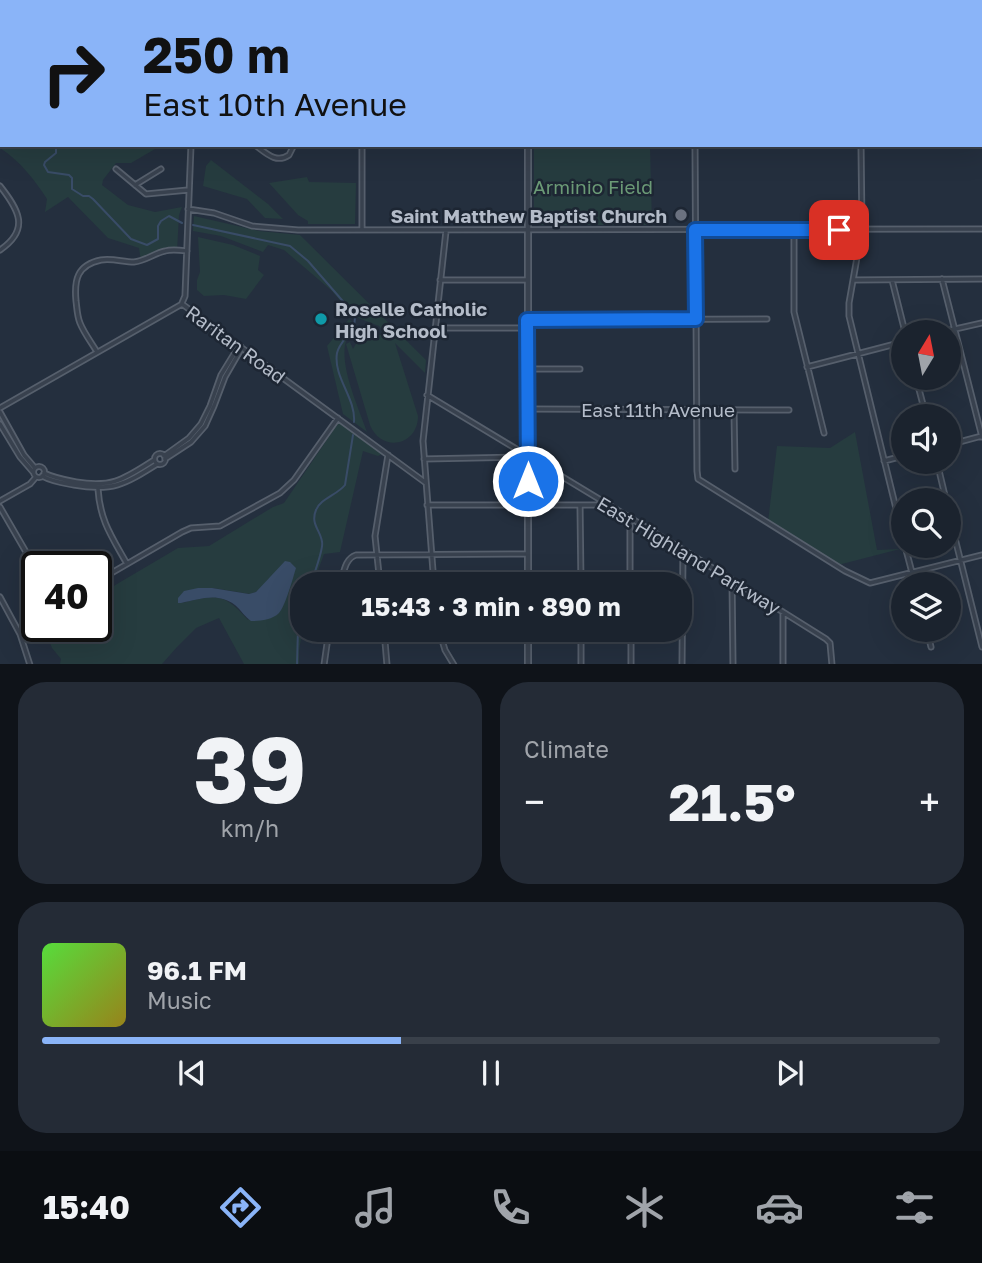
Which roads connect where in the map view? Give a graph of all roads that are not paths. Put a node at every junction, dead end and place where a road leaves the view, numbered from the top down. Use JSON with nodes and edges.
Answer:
{"nodes":[{"id":1,"x":191,"y":147,"type":"edge"},
{"id":2,"x":258,"y":147,"type":"edge"},
{"id":3,"x":293,"y":147,"type":"edge"},
{"id":4,"x":362,"y":147,"type":"edge"},
{"id":5,"x":528,"y":147,"type":"edge"},
{"id":6,"x":695,"y":147,"type":"edge"},
{"id":7,"x":861,"y":147,"type":"edge"},
{"id":8,"x":116,"y":169,"type":"dead end"},
{"id":9,"x":161,"y":169,"type":"dead end"},
{"id":10,"x":135,"y":185,"type":"junction"},
{"id":11,"x":0,"y":186,"type":"edge"},
{"id":12,"x":188,"y":190,"type":"junction"},
{"id":13,"x":188,"y":209,"type":"junction"},
{"id":14,"x":862,"y":229,"type":"junction"},
{"id":15,"x":982,"y":229,"type":"edge"},
{"id":16,"x":362,"y":230,"type":"junction"},
{"id":17,"x":527,"y":230,"type":"junction"},
{"id":18,"x":695,"y":230,"type":"junction"},
{"id":19,"x":794,"y":230,"type":"junction"},
{"id":20,"x":446,"y":231,"type":"junction"},
{"id":21,"x":0,"y":250,"type":"edge"},
{"id":22,"x":187,"y":251,"type":"junction"},
{"id":23,"x":942,"y":279,"type":"junction"},
{"id":24,"x":982,"y":279,"type":"edge"},
{"id":25,"x":440,"y":280,"type":"junction"},
{"id":26,"x":527,"y":280,"type":"junction"},
{"id":27,"x":853,"y":280,"type":"junction"},
{"id":28,"x":892,"y":280,"type":"junction"},
{"id":29,"x":182,"y":304,"type":"junction"},
{"id":30,"x":696,"y":319,"type":"junction"},
{"id":31,"x":767,"y":319,"type":"dead end"},
{"id":32,"x":527,"y":320,"type":"junction"},
{"id":33,"x":902,"y":320,"type":"edge"},
{"id":34,"x":953,"y":320,"type":"edge"},
{"id":35,"x":982,"y":323,"type":"edge"},
{"id":36,"x":435,"y":328,"type":"junction"},
{"id":37,"x":527,"y":328,"type":"junction"},
{"id":38,"x":961,"y":328,"type":"edge"},
{"id":39,"x":891,"y":345,"type":"edge"},
{"id":40,"x":241,"y":347,"type":"junction"},
{"id":41,"x":97,"y":352,"type":"junction"},
{"id":42,"x":961,"y":353,"type":"edge"},
{"id":43,"x":858,"y":354,"type":"junction"},
{"id":44,"x":807,"y":368,"type":"junction"},
{"id":45,"x":528,"y":369,"type":"junction"},
{"id":46,"x":580,"y":369,"type":"dead end"},
{"id":47,"x":427,"y":395,"type":"junction"},
{"id":48,"x":528,"y":409,"type":"junction"},
{"id":49,"x":0,"y":410,"type":"edge"},
{"id":50,"x":697,"y":410,"type":"junction"},
{"id":51,"x":734,"y":410,"type":"junction"},
{"id":52,"x":789,"y":410,"type":"dead end"},
{"id":53,"x":338,"y":418,"type":"junction"},
{"id":54,"x":0,"y":424,"type":"edge"},
{"id":55,"x":8,"y":431,"type":"junction"},
{"id":56,"x":824,"y":433,"type":"dead end"},
{"id":57,"x":982,"y":436,"type":"edge"},
{"id":58,"x":961,"y":441,"type":"edge"},
{"id":59,"x":388,"y":455,"type":"junction"},
{"id":60,"x":164,"y":457,"type":"junction"},
{"id":61,"x":528,"y":457,"type":"junction"},
{"id":62,"x":424,"y":459,"type":"junction"},
{"id":63,"x":891,"y":459,"type":"edge"},
{"id":64,"x":884,"y":461,"type":"junction"},
{"id":65,"x":156,"y":462,"type":"junction"},
{"id":66,"x":735,"y":469,"type":"dead end"},
{"id":67,"x":34,"y":470,"type":"junction"},
{"id":68,"x":43,"y":474,"type":"junction"},
{"id":69,"x":36,"y":477,"type":"junction"},
{"id":70,"x":426,"y":483,"type":"junction"},
{"id":71,"x":98,"y":487,"type":"junction"},
{"id":72,"x":891,"y":489,"type":"edge"},
{"id":73,"x":0,"y":501,"type":"edge"},
{"id":74,"x":428,"y":505,"type":"junction"},
{"id":75,"x":528,"y":505,"type":"junction"},
{"id":76,"x":580,"y":505,"type":"junction"},
{"id":77,"x":609,"y":505,"type":"junction"},
{"id":78,"x":0,"y":507,"type":"edge"},
{"id":79,"x":630,"y":518,"type":"junction"},
{"id":80,"x":683,"y":550,"type":"junction"},
{"id":81,"x":25,"y":551,"type":"edge"},
{"id":82,"x":377,"y":554,"type":"junction"},
{"id":83,"x":431,"y":554,"type":"junction"},
{"id":84,"x":528,"y":554,"type":"junction"},
{"id":85,"x":982,"y":555,"type":"edge"},
{"id":86,"x":960,"y":558,"type":"edge"},
{"id":87,"x":961,"y":561,"type":"junction"},
{"id":88,"x":127,"y":564,"type":"junction"},
{"id":89,"x":344,"y":572,"type":"edge"},
{"id":90,"x":379,"y":572,"type":"edge"},
{"id":91,"x":433,"y":572,"type":"edge"},
{"id":92,"x":528,"y":572,"type":"edge"},
{"id":93,"x":580,"y":572,"type":"edge"},
{"id":94,"x":630,"y":572,"type":"edge"},
{"id":95,"x":683,"y":572,"type":"edge"},
{"id":96,"x":916,"y":572,"type":"edge"},
{"id":97,"x":112,"y":573,"type":"edge"},
{"id":98,"x":891,"y":579,"type":"edge"},
{"id":99,"x":732,"y":580,"type":"junction"},
{"id":100,"x":0,"y":597,"type":"edge"},
{"id":101,"x":783,"y":612,"type":"junction"},
{"id":102,"x":327,"y":642,"type":"edge"},
{"id":103,"x":385,"y":642,"type":"edge"},
{"id":104,"x":443,"y":642,"type":"edge"},
{"id":105,"x":528,"y":642,"type":"edge"},
{"id":106,"x":581,"y":642,"type":"edge"},
{"id":107,"x":631,"y":642,"type":"edge"},
{"id":108,"x":682,"y":642,"type":"edge"},
{"id":109,"x":930,"y":642,"type":"edge"},
{"id":110,"x":931,"y":647,"type":"dead end"},
{"id":111,"x":982,"y":647,"type":"edge"},
{"id":112,"x":30,"y":664,"type":"edge"},
{"id":113,"x":324,"y":664,"type":"edge"},
{"id":114,"x":387,"y":664,"type":"edge"},
{"id":115,"x":454,"y":664,"type":"edge"},
{"id":116,"x":528,"y":664,"type":"edge"},
{"id":117,"x":581,"y":664,"type":"edge"},
{"id":118,"x":631,"y":664,"type":"edge"},
{"id":119,"x":682,"y":664,"type":"edge"},
{"id":120,"x":733,"y":664,"type":"edge"},
{"id":121,"x":783,"y":664,"type":"edge"},
{"id":122,"x":832,"y":664,"type":"edge"}],
"edges":[{"from":1,"to":12,"type":"street"},
{"from":2,"to":3,"type":"street"},
{"from":4,"to":16,"type":"street"},
{"from":5,"to":17,"type":"street"},
{"from":6,"to":18,"type":"street"},
{"from":7,"to":14,"type":"street"},
{"from":8,"to":10,"type":"street"},
{"from":9,"to":10,"type":"street"},
{"from":10,"to":12,"type":"street"},
{"from":11,"to":21,"type":"street"},
{"from":12,"to":13,"type":"street"},
{"from":13,"to":16,"type":"street"},
{"from":13,"to":22,"type":"street"},
{"from":14,"to":15,"type":"street"},
{"from":14,"to":19,"type":"street"},
{"from":14,"to":27,"type":"street"},
{"from":16,"to":20,"type":"street"},
{"from":17,"to":18,"type":"street"},
{"from":17,"to":20,"type":"street"},
{"from":17,"to":26,"type":"street"},
{"from":18,"to":19,"type":"street"},
{"from":18,"to":30,"type":"street"},
{"from":19,"to":44,"type":"street"},
{"from":20,"to":25,"type":"street"},
{"from":22,"to":29,"type":"street"},
{"from":22,"to":41,"type":"street"},
{"from":23,"to":24,"type":"street"},
{"from":23,"to":28,"type":"street"},
{"from":23,"to":34,"type":"street"},
{"from":25,"to":26,"type":"street"},
{"from":25,"to":36,"type":"street"},
{"from":26,"to":32,"type":"street"},
{"from":27,"to":28,"type":"street"},
{"from":27,"to":43,"type":"street"},
{"from":28,"to":33,"type":"street"},
{"from":29,"to":40,"type":"street","name":"Raritan Road"},
{"from":29,"to":41,"type":"street","name":"Raritan Road"},
{"from":30,"to":31,"type":"street"},
{"from":30,"to":32,"type":"street"},
{"from":30,"to":50,"type":"street"},
{"from":32,"to":37,"type":"street"},
{"from":35,"to":38,"type":"street"},
{"from":36,"to":37,"type":"street"},
{"from":36,"to":47,"type":"street"},
{"from":37,"to":45,"type":"street"},
{"from":39,"to":43,"type":"street"},
{"from":40,"to":53,"type":"street","name":"Raritan Road"},
{"from":40,"to":60,"type":"street"},
{"from":41,"to":49,"type":"street","name":"Raritan Road"},
{"from":42,"to":57,"type":"street"},
{"from":43,"to":44,"type":"street"},
{"from":43,"to":64,"type":"street"},
{"from":44,"to":56,"type":"street"},
{"from":45,"to":46,"type":"street"},
{"from":45,"to":48,"type":"street"},
{"from":47,"to":61,"type":"street","name":"East Highland Parkway"},
{"from":47,"to":62,"type":"street"},
{"from":48,"to":50,"type":"street","name":"East 11th Avenue"},
{"from":48,"to":61,"type":"street"},
{"from":49,"to":55,"type":"street"},
{"from":50,"to":51,"type":"street","name":"East 11th Avenue"},
{"from":50,"to":98,"type":"street"},
{"from":51,"to":52,"type":"street","name":"East 11th Avenue"},
{"from":51,"to":66,"type":"street"},
{"from":53,"to":59,"type":"street","name":"Raritan Road"},
{"from":53,"to":88,"type":"street"},
{"from":54,"to":55,"type":"street"},
{"from":55,"to":67,"type":"street"},
{"from":57,"to":58,"type":"street"},
{"from":59,"to":70,"type":"street","name":"Raritan Road"},
{"from":59,"to":82,"type":"street"},
{"from":60,"to":65,"type":"street"},
{"from":60,"to":65,"type":"street"},
{"from":61,"to":62,"type":"street"},
{"from":61,"to":75,"type":"street"},
{"from":61,"to":77,"type":"street","name":"East Highland Parkway"},
{"from":62,"to":70,"type":"street"},
{"from":63,"to":64,"type":"street"},
{"from":64,"to":72,"type":"street"},
{"from":65,"to":71,"type":"street"},
{"from":67,"to":68,"type":"street"},
{"from":67,"to":69,"type":"street"},
{"from":68,"to":69,"type":"street"},
{"from":68,"to":71,"type":"street"},
{"from":69,"to":73,"type":"street"},
{"from":70,"to":74,"type":"street"},
{"from":71,"to":88,"type":"street"},
{"from":74,"to":75,"type":"street"},
{"from":74,"to":83,"type":"street"},
{"from":75,"to":76,"type":"street"},
{"from":75,"to":84,"type":"street"},
{"from":76,"to":77,"type":"street"},
{"from":76,"to":93,"type":"street"},
{"from":77,"to":79,"type":"street","name":"East Highland Parkway"},
{"from":78,"to":81,"type":"street"},
{"from":79,"to":80,"type":"street","name":"East Highland Parkway"},
{"from":79,"to":94,"type":"street"},
{"from":80,"to":95,"type":"street"},
{"from":80,"to":99,"type":"street","name":"East Highland Parkway"},
{"from":82,"to":83,"type":"street"},
{"from":82,"to":89,"type":"street"},
{"from":82,"to":90,"type":"street"},
{"from":83,"to":84,"type":"street"},
{"from":83,"to":91,"type":"street"},
{"from":84,"to":92,"type":"street"},
{"from":85,"to":87,"type":"street"},
{"from":86,"to":87,"type":"street"},
{"from":87,"to":96,"type":"street"},
{"from":87,"to":111,"type":"street"},
{"from":88,"to":97,"type":"street"},
{"from":99,"to":101,"type":"street","name":"East Highland Parkway"},
{"from":99,"to":120,"type":"street"},
{"from":100,"to":112,"type":"street"},
{"from":101,"to":121,"type":"street"},
{"from":101,"to":122,"type":"street","name":"East Highland Parkway"},
{"from":102,"to":113,"type":"street"},
{"from":103,"to":114,"type":"street"},
{"from":104,"to":115,"type":"street"},
{"from":105,"to":116,"type":"street"},
{"from":106,"to":117,"type":"street"},
{"from":107,"to":118,"type":"street"},
{"from":108,"to":119,"type":"street"},
{"from":109,"to":110,"type":"street"}]}
